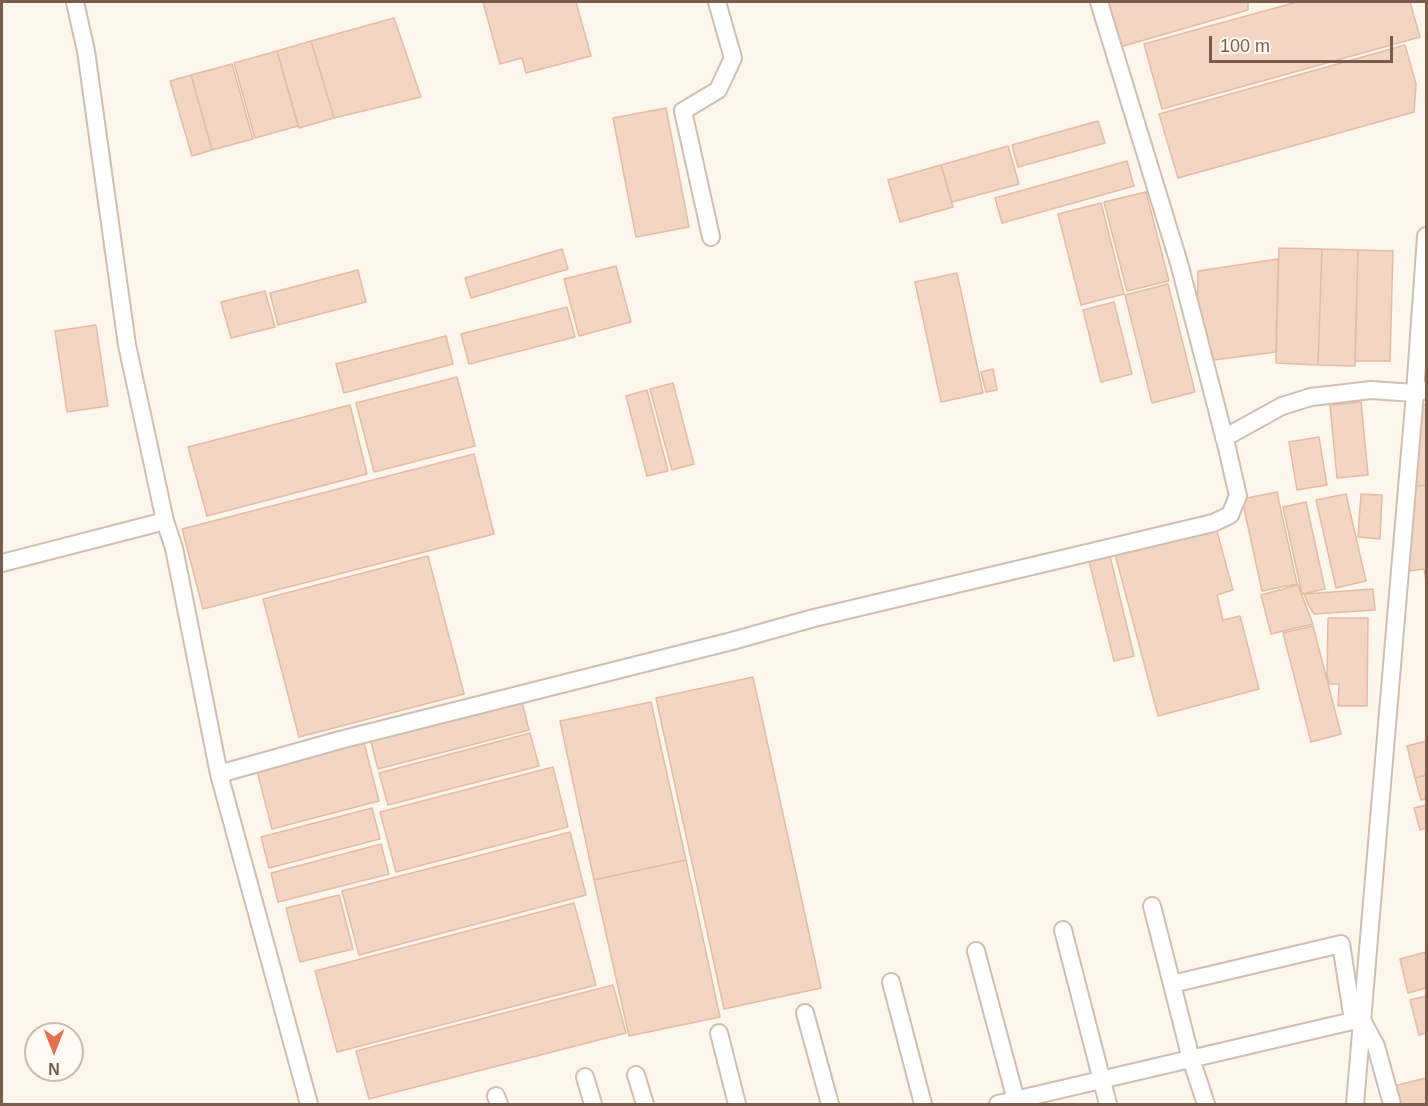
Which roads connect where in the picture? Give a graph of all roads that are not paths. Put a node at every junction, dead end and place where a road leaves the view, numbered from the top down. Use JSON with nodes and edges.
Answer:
{"nodes":[{"id":1,"x":75,"y":2,"type":"edge"},
{"id":2,"x":717,"y":2,"type":"edge"},
{"id":3,"x":1099,"y":2,"type":"edge"},
{"id":4,"x":1426,"y":236,"type":"edge"},
{"id":5,"x":711,"y":237,"type":"dead end"},
{"id":6,"x":1421,"y":392,"type":"edge"},
{"id":7,"x":1224,"y":438,"type":"junction"},
{"id":8,"x":165,"y":521,"type":"junction"},
{"id":9,"x":2,"y":563,"type":"edge"},
{"id":10,"x":219,"y":774,"type":"junction"},
{"id":11,"x":1152,"y":906,"type":"dead end"},
{"id":12,"x":1063,"y":930,"type":"dead end"},
{"id":13,"x":976,"y":951,"type":"dead end"},
{"id":14,"x":891,"y":982,"type":"dead end"},
{"id":15,"x":1172,"y":984,"type":"junction"},
{"id":16,"x":805,"y":1013,"type":"dead end"},
{"id":17,"x":1357,"y":1020,"type":"junction"},
{"id":18,"x":719,"y":1033,"type":"dead end"},
{"id":19,"x":1191,"y":1059,"type":"junction"},
{"id":20,"x":636,"y":1074,"type":"dead end"},
{"id":21,"x":585,"y":1077,"type":"dead end"},
{"id":22,"x":1102,"y":1080,"type":"junction"},
{"id":23,"x":1016,"y":1102,"type":"edge"},
{"id":24,"x":309,"y":1104,"type":"edge"},
{"id":25,"x":593,"y":1104,"type":"edge"},
{"id":26,"x":645,"y":1104,"type":"edge"},
{"id":27,"x":737,"y":1104,"type":"edge"},
{"id":28,"x":830,"y":1104,"type":"edge"},
{"id":29,"x":923,"y":1104,"type":"edge"},
{"id":30,"x":998,"y":1104,"type":"edge"},
{"id":31,"x":1108,"y":1104,"type":"edge"},
{"id":32,"x":1206,"y":1104,"type":"edge"},
{"id":33,"x":1346,"y":1104,"type":"edge"},
{"id":34,"x":1355,"y":1104,"type":"edge"},
{"id":35,"x":1392,"y":1104,"type":"edge"}],
"edges":[{"from":1,"to":8,"type":"street"},
{"from":2,"to":5,"type":"street"},
{"from":3,"to":7,"type":"street"},
{"from":4,"to":6,"type":"street"},
{"from":6,"to":7,"type":"street"},
{"from":6,"to":17,"type":"street"},
{"from":7,"to":10,"type":"street"},
{"from":8,"to":9,"type":"street"},
{"from":8,"to":10,"type":"street"},
{"from":10,"to":24,"type":"street"},
{"from":11,"to":15,"type":"street"},
{"from":12,"to":22,"type":"street"},
{"from":13,"to":23,"type":"street"},
{"from":14,"to":29,"type":"street"},
{"from":15,"to":17,"type":"street"},
{"from":15,"to":19,"type":"street"},
{"from":16,"to":28,"type":"street"},
{"from":17,"to":19,"type":"street"},
{"from":17,"to":33,"type":"street"},
{"from":17,"to":34,"type":"street"},
{"from":17,"to":35,"type":"street"},
{"from":18,"to":27,"type":"street"},
{"from":19,"to":22,"type":"street"},
{"from":19,"to":32,"type":"street"},
{"from":20,"to":26,"type":"street"},
{"from":21,"to":25,"type":"street"},
{"from":22,"to":23,"type":"street"},
{"from":22,"to":31,"type":"street"},
{"from":23,"to":30,"type":"street"}]}
